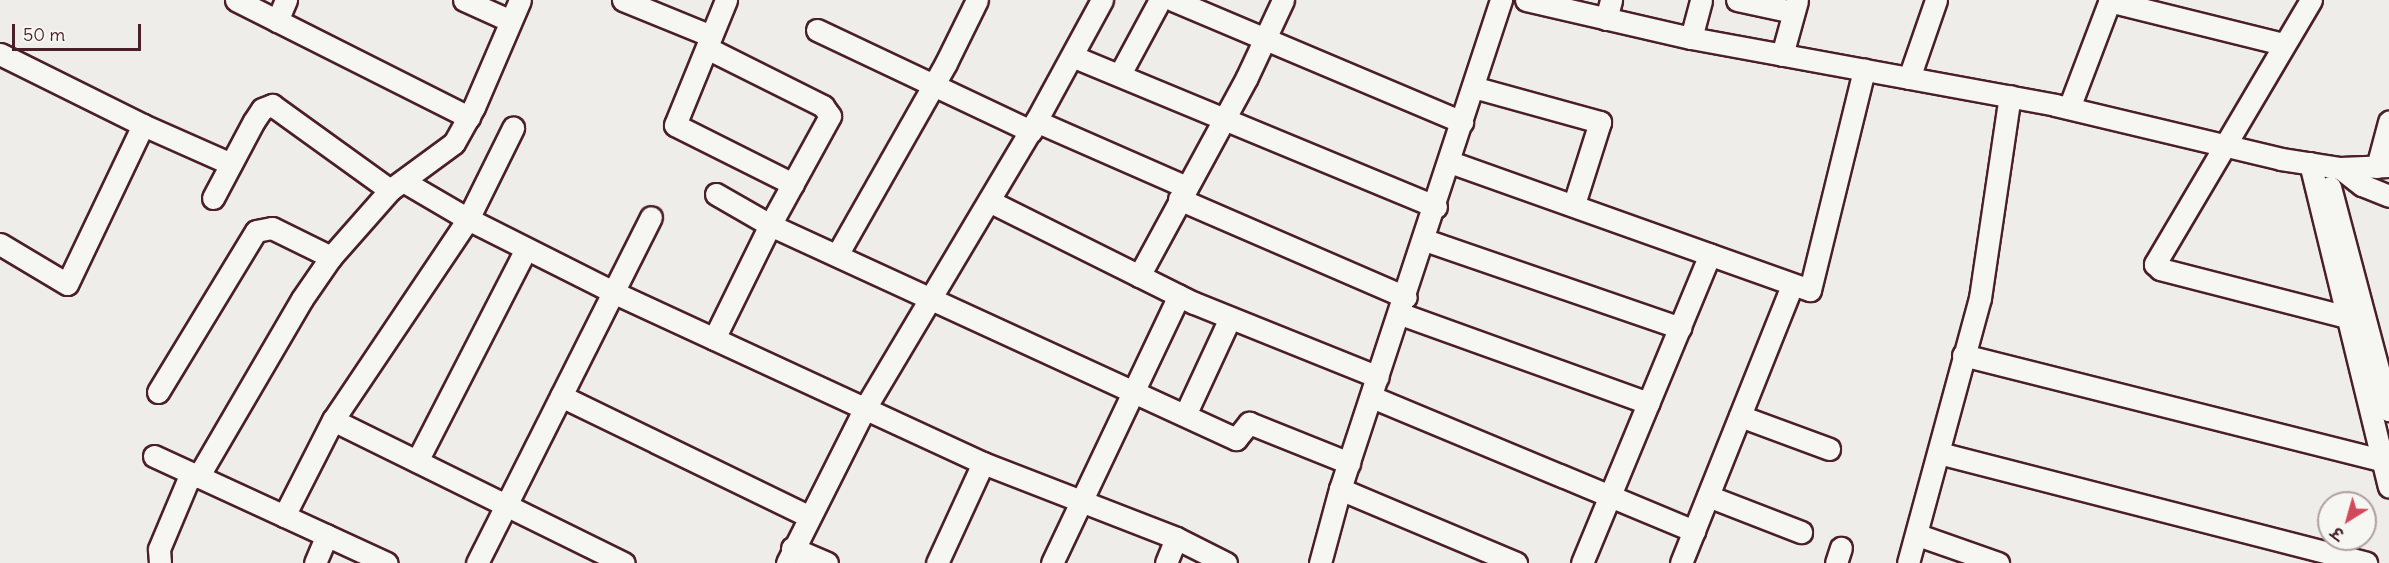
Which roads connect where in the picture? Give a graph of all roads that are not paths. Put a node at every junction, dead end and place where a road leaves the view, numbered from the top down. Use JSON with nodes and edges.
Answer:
{"nodes":[{"id":1,"x":236,"y":0,"type":"edge"},
{"id":2,"x":286,"y":0,"type":"edge"},
{"id":3,"x":464,"y":0,"type":"edge"},
{"id":4,"x":520,"y":0,"type":"edge"},
{"id":5,"x":623,"y":0,"type":"edge"},
{"id":6,"x":726,"y":0,"type":"edge"},
{"id":7,"x":977,"y":0,"type":"edge"},
{"id":8,"x":1102,"y":0,"type":"edge"},
{"id":9,"x":1160,"y":0,"type":"edge"},
{"id":10,"x":1173,"y":0,"type":"edge"},
{"id":11,"x":1283,"y":0,"type":"edge"},
{"id":12,"x":1500,"y":0,"type":"edge"},
{"id":13,"x":1526,"y":0,"type":"edge"},
{"id":14,"x":1701,"y":0,"type":"edge"},
{"id":15,"x":1737,"y":0,"type":"edge"},
{"id":16,"x":1936,"y":0,"type":"edge"},
{"id":17,"x":2311,"y":0,"type":"edge"},
{"id":18,"x":2110,"y":1,"type":"edge"},
{"id":19,"x":1795,"y":6,"type":"edge"},
{"id":20,"x":1609,"y":9,"type":"edge"},
{"id":21,"x":277,"y":21,"type":"junction"},
{"id":22,"x":511,"y":21,"type":"junction"},
{"id":23,"x":817,"y":30,"type":"dead end"},
{"id":24,"x":1691,"y":38,"type":"junction"},
{"id":25,"x":1264,"y":41,"type":"junction"},
{"id":26,"x":709,"y":42,"type":"junction"},
{"id":27,"x":2283,"y":44,"type":"junction"},
{"id":28,"x":0,"y":54,"type":"edge"},
{"id":29,"x":1782,"y":55,"type":"junction"},
{"id":30,"x":1072,"y":56,"type":"junction"},
{"id":31,"x":1864,"y":70,"type":"junction"},
{"id":32,"x":1120,"y":74,"type":"junction"},
{"id":33,"x":1909,"y":78,"type":"junction"},
{"id":34,"x":935,"y":83,"type":"junction"},
{"id":35,"x":1473,"y":87,"type":"junction"},
{"id":36,"x":2010,"y":96,"type":"junction"},
{"id":37,"x":2069,"y":108,"type":"junction"},
{"id":38,"x":469,"y":117,"type":"junction"},
{"id":39,"x":1224,"y":119,"type":"junction"},
{"id":40,"x":1462,"y":122,"type":"junction"},
{"id":41,"x":2389,"y":122,"type":"edge"},
{"id":42,"x":142,"y":125,"type":"junction"},
{"id":43,"x":1034,"y":126,"type":"junction"},
{"id":44,"x":513,"y":128,"type":"dead end"},
{"id":45,"x":2225,"y":145,"type":"junction"},
{"id":46,"x":1450,"y":162,"type":"junction"},
{"id":47,"x":231,"y":164,"type":"junction"},
{"id":48,"x":2325,"y":166,"type":"junction"},
{"id":49,"x":2383,"y":167,"type":"edge"},
{"id":50,"x":793,"y":184,"type":"junction"},
{"id":51,"x":397,"y":185,"type":"junction"},
{"id":52,"x":1183,"y":193,"type":"junction"},
{"id":53,"x":716,"y":194,"type":"dead end"},
{"id":54,"x":2389,"y":195,"type":"edge"},
{"id":55,"x":213,"y":198,"type":"dead end"},
{"id":56,"x":989,"y":201,"type":"junction"},
{"id":57,"x":1574,"y":204,"type":"junction"},
{"id":58,"x":1436,"y":207,"type":"junction"},
{"id":59,"x":651,"y":217,"type":"dead end"},
{"id":60,"x":468,"y":219,"type":"junction"},
{"id":61,"x":770,"y":225,"type":"junction"},
{"id":62,"x":1425,"y":240,"type":"junction"},
{"id":63,"x":0,"y":244,"type":"edge"},
{"id":64,"x":526,"y":249,"type":"junction"},
{"id":65,"x":1710,"y":254,"type":"junction"},
{"id":66,"x":837,"y":255,"type":"junction"},
{"id":67,"x":331,"y":257,"type":"junction"},
{"id":68,"x":1139,"y":276,"type":"junction"},
{"id":69,"x":1792,"y":285,"type":"junction"},
{"id":70,"x":615,"y":293,"type":"junction"},
{"id":71,"x":1179,"y":296,"type":"junction"},
{"id":72,"x":930,"y":297,"type":"junction"},
{"id":73,"x":1403,"y":305,"type":"junction"},
{"id":74,"x":2347,"y":317,"type":"junction"},
{"id":75,"x":1230,"y":318,"type":"junction"},
{"id":76,"x":1680,"y":328,"type":"junction"},
{"id":77,"x":714,"y":339,"type":"junction"},
{"id":78,"x":1963,"y":355,"type":"junction"},
{"id":79,"x":1375,"y":387,"type":"junction"},
{"id":80,"x":158,"y":392,"type":"dead end"},
{"id":81,"x":1135,"y":392,"type":"junction"},
{"id":82,"x":561,"y":396,"type":"junction"},
{"id":83,"x":1648,"y":403,"type":"junction"},
{"id":84,"x":865,"y":408,"type":"junction"},
{"id":85,"x":2389,"y":410,"type":"edge"},
{"id":86,"x":1185,"y":415,"type":"junction"},
{"id":87,"x":1740,"y":416,"type":"junction"},
{"id":88,"x":333,"y":420,"type":"junction"},
{"id":89,"x":1829,"y":449,"type":"dead end"},
{"id":90,"x":1939,"y":453,"type":"junction"},
{"id":91,"x":153,"y":456,"type":"dead end"},
{"id":92,"x":417,"y":462,"type":"junction"},
{"id":93,"x":2386,"y":462,"type":"edge"},
{"id":94,"x":983,"y":463,"type":"junction"},
{"id":95,"x":1349,"y":463,"type":"junction"},
{"id":96,"x":195,"y":475,"type":"junction"},
{"id":97,"x":2389,"y":486,"type":"edge"},
{"id":98,"x":1340,"y":489,"type":"junction"},
{"id":99,"x":1708,"y":496,"type":"junction"},
{"id":100,"x":1609,"y":498,"type":"junction"},
{"id":101,"x":1080,"y":502,"type":"junction"},
{"id":102,"x":508,"y":506,"type":"junction"},
{"id":103,"x":284,"y":516,"type":"junction"},
{"id":104,"x":808,"y":516,"type":"junction"},
{"id":105,"x":1694,"y":531,"type":"junction"},
{"id":106,"x":1801,"y":532,"type":"dead end"},
{"id":107,"x":327,"y":535,"type":"junction"},
{"id":108,"x":1918,"y":536,"type":"junction"},
{"id":109,"x":1176,"y":538,"type":"junction"},
{"id":110,"x":790,"y":555,"type":"edge"},
{"id":111,"x":160,"y":563,"type":"edge"},
{"id":112,"x":315,"y":563,"type":"edge"},
{"id":113,"x":387,"y":563,"type":"edge"},
{"id":114,"x":477,"y":563,"type":"edge"},
{"id":115,"x":624,"y":563,"type":"edge"},
{"id":116,"x":827,"y":563,"type":"edge"},
{"id":117,"x":937,"y":563,"type":"edge"},
{"id":118,"x":1052,"y":563,"type":"edge"},
{"id":119,"x":1166,"y":563,"type":"edge"},
{"id":120,"x":1226,"y":563,"type":"edge"},
{"id":121,"x":1320,"y":563,"type":"edge"},
{"id":122,"x":1516,"y":563,"type":"edge"},
{"id":123,"x":1582,"y":563,"type":"edge"},
{"id":124,"x":1681,"y":563,"type":"edge"},
{"id":125,"x":1908,"y":563,"type":"edge"},
{"id":126,"x":1998,"y":563,"type":"edge"},
{"id":127,"x":2366,"y":563,"type":"edge"}],
"edges":[{"from":1,"to":21,"type":"street"},
{"from":2,"to":21,"type":"street"},
{"from":3,"to":22,"type":"street"},
{"from":4,"to":22,"type":"street"},
{"from":5,"to":26,"type":"street"},
{"from":6,"to":26,"type":"street"},
{"from":7,"to":34,"type":"street"},
{"from":8,"to":30,"type":"street"},
{"from":9,"to":32,"type":"street"},
{"from":10,"to":25,"type":"street"},
{"from":11,"to":25,"type":"street"},
{"from":12,"to":35,"type":"street"},
{"from":13,"to":20,"type":"street"},
{"from":14,"to":24,"type":"street"},
{"from":15,"to":19,"type":"street"},
{"from":16,"to":33,"type":"street"},
{"from":17,"to":27,"type":"street"},
{"from":18,"to":27,"type":"street"},
{"from":18,"to":37,"type":"street"},
{"from":19,"to":29,"type":"street"},
{"from":20,"to":24,"type":"street"},
{"from":21,"to":38,"type":"street"},
{"from":22,"to":38,"type":"street"},
{"from":23,"to":34,"type":"street"},
{"from":24,"to":29,"type":"street"},
{"from":25,"to":39,"type":"street"},
{"from":25,"to":40,"type":"street"},
{"from":26,"to":50,"type":"street"},
{"from":26,"to":50,"type":"street"},
{"from":27,"to":45,"type":"street"},
{"from":28,"to":42,"type":"street"},
{"from":29,"to":31,"type":"street"},
{"from":30,"to":32,"type":"street"},
{"from":30,"to":43,"type":"street"},
{"from":31,"to":33,"type":"street"},
{"from":31,"to":69,"type":"street"},
{"from":32,"to":39,"type":"street"},
{"from":33,"to":36,"type":"street"},
{"from":34,"to":43,"type":"street"},
{"from":34,"to":66,"type":"street"},
{"from":35,"to":40,"type":"street"},
{"from":35,"to":57,"type":"street"},
{"from":36,"to":37,"type":"street"},
{"from":36,"to":78,"type":"street"},
{"from":37,"to":45,"type":"street"},
{"from":38,"to":51,"type":"street"},
{"from":39,"to":52,"type":"street"},
{"from":39,"to":58,"type":"street"},
{"from":40,"to":46,"type":"street"},
{"from":41,"to":49,"type":"street"},
{"from":42,"to":47,"type":"street"},
{"from":42,"to":63,"type":"street"},
{"from":43,"to":52,"type":"street"},
{"from":43,"to":56,"type":"street"},
{"from":44,"to":60,"type":"street"},
{"from":45,"to":48,"type":"street"},
{"from":45,"to":74,"type":"street"},
{"from":46,"to":57,"type":"street"},
{"from":46,"to":58,"type":"street"},
{"from":47,"to":51,"type":"street"},
{"from":47,"to":55,"type":"street"},
{"from":48,"to":49,"type":"street"},
{"from":48,"to":54,"type":"street"},
{"from":48,"to":74,"type":"street"},
{"from":48,"to":85,"type":"street"},
{"from":50,"to":61,"type":"street"},
{"from":51,"to":60,"type":"street"},
{"from":51,"to":67,"type":"street"},
{"from":52,"to":68,"type":"street"},
{"from":52,"to":73,"type":"street"},
{"from":53,"to":61,"type":"street"},
{"from":56,"to":68,"type":"street"},
{"from":56,"to":72,"type":"street"},
{"from":57,"to":65,"type":"street"},
{"from":58,"to":62,"type":"street"},
{"from":59,"to":70,"type":"street"},
{"from":60,"to":64,"type":"street"},
{"from":60,"to":88,"type":"street"},
{"from":61,"to":66,"type":"street"},
{"from":61,"to":77,"type":"street"},
{"from":62,"to":73,"type":"street"},
{"from":62,"to":76,"type":"street"},
{"from":64,"to":70,"type":"street"},
{"from":64,"to":92,"type":"street"},
{"from":65,"to":69,"type":"street"},
{"from":65,"to":76,"type":"street"},
{"from":66,"to":72,"type":"street"},
{"from":67,"to":80,"type":"street"},
{"from":67,"to":96,"type":"street"},
{"from":68,"to":71,"type":"street"},
{"from":69,"to":87,"type":"street"},
{"from":70,"to":77,"type":"street"},
{"from":70,"to":82,"type":"street"},
{"from":71,"to":75,"type":"street"},
{"from":71,"to":81,"type":"street"},
{"from":72,"to":81,"type":"street"},
{"from":72,"to":84,"type":"street"},
{"from":73,"to":79,"type":"street"},
{"from":73,"to":83,"type":"street"},
{"from":74,"to":93,"type":"street"},
{"from":75,"to":79,"type":"street"},
{"from":75,"to":86,"type":"street"},
{"from":76,"to":83,"type":"street"},
{"from":77,"to":84,"type":"street"},
{"from":78,"to":90,"type":"street"},
{"from":78,"to":93,"type":"street"},
{"from":79,"to":95,"type":"street"},
{"from":79,"to":100,"type":"street"},
{"from":81,"to":86,"type":"street"},
{"from":81,"to":101,"type":"street"},
{"from":82,"to":102,"type":"street"},
{"from":82,"to":104,"type":"street"},
{"from":83,"to":100,"type":"street"},
{"from":84,"to":94,"type":"street"},
{"from":84,"to":104,"type":"street"},
{"from":86,"to":95,"type":"street"},
{"from":87,"to":89,"type":"street"},
{"from":87,"to":99,"type":"street"},
{"from":88,"to":92,"type":"street"},
{"from":88,"to":103,"type":"street"},
{"from":90,"to":108,"type":"street"},
{"from":90,"to":127,"type":"street"},
{"from":91,"to":96,"type":"street"},
{"from":92,"to":102,"type":"street"},
{"from":93,"to":97,"type":"street"},
{"from":94,"to":101,"type":"street"},
{"from":94,"to":117,"type":"street"},
{"from":95,"to":98,"type":"street"},
{"from":96,"to":103,"type":"street"},
{"from":96,"to":111,"type":"street"},
{"from":98,"to":121,"type":"street"},
{"from":98,"to":122,"type":"street"},
{"from":99,"to":105,"type":"street"},
{"from":99,"to":106,"type":"street"},
{"from":100,"to":105,"type":"street"},
{"from":100,"to":123,"type":"street"},
{"from":101,"to":109,"type":"street"},
{"from":101,"to":118,"type":"street"},
{"from":102,"to":114,"type":"street"},
{"from":102,"to":115,"type":"street"},
{"from":103,"to":107,"type":"street"},
{"from":104,"to":110,"type":"street"},
{"from":105,"to":124,"type":"street"},
{"from":107,"to":112,"type":"street"},
{"from":107,"to":113,"type":"street"},
{"from":108,"to":125,"type":"street"},
{"from":108,"to":126,"type":"street"},
{"from":109,"to":119,"type":"street"},
{"from":109,"to":120,"type":"street"},
{"from":110,"to":116,"type":"street"}]}
